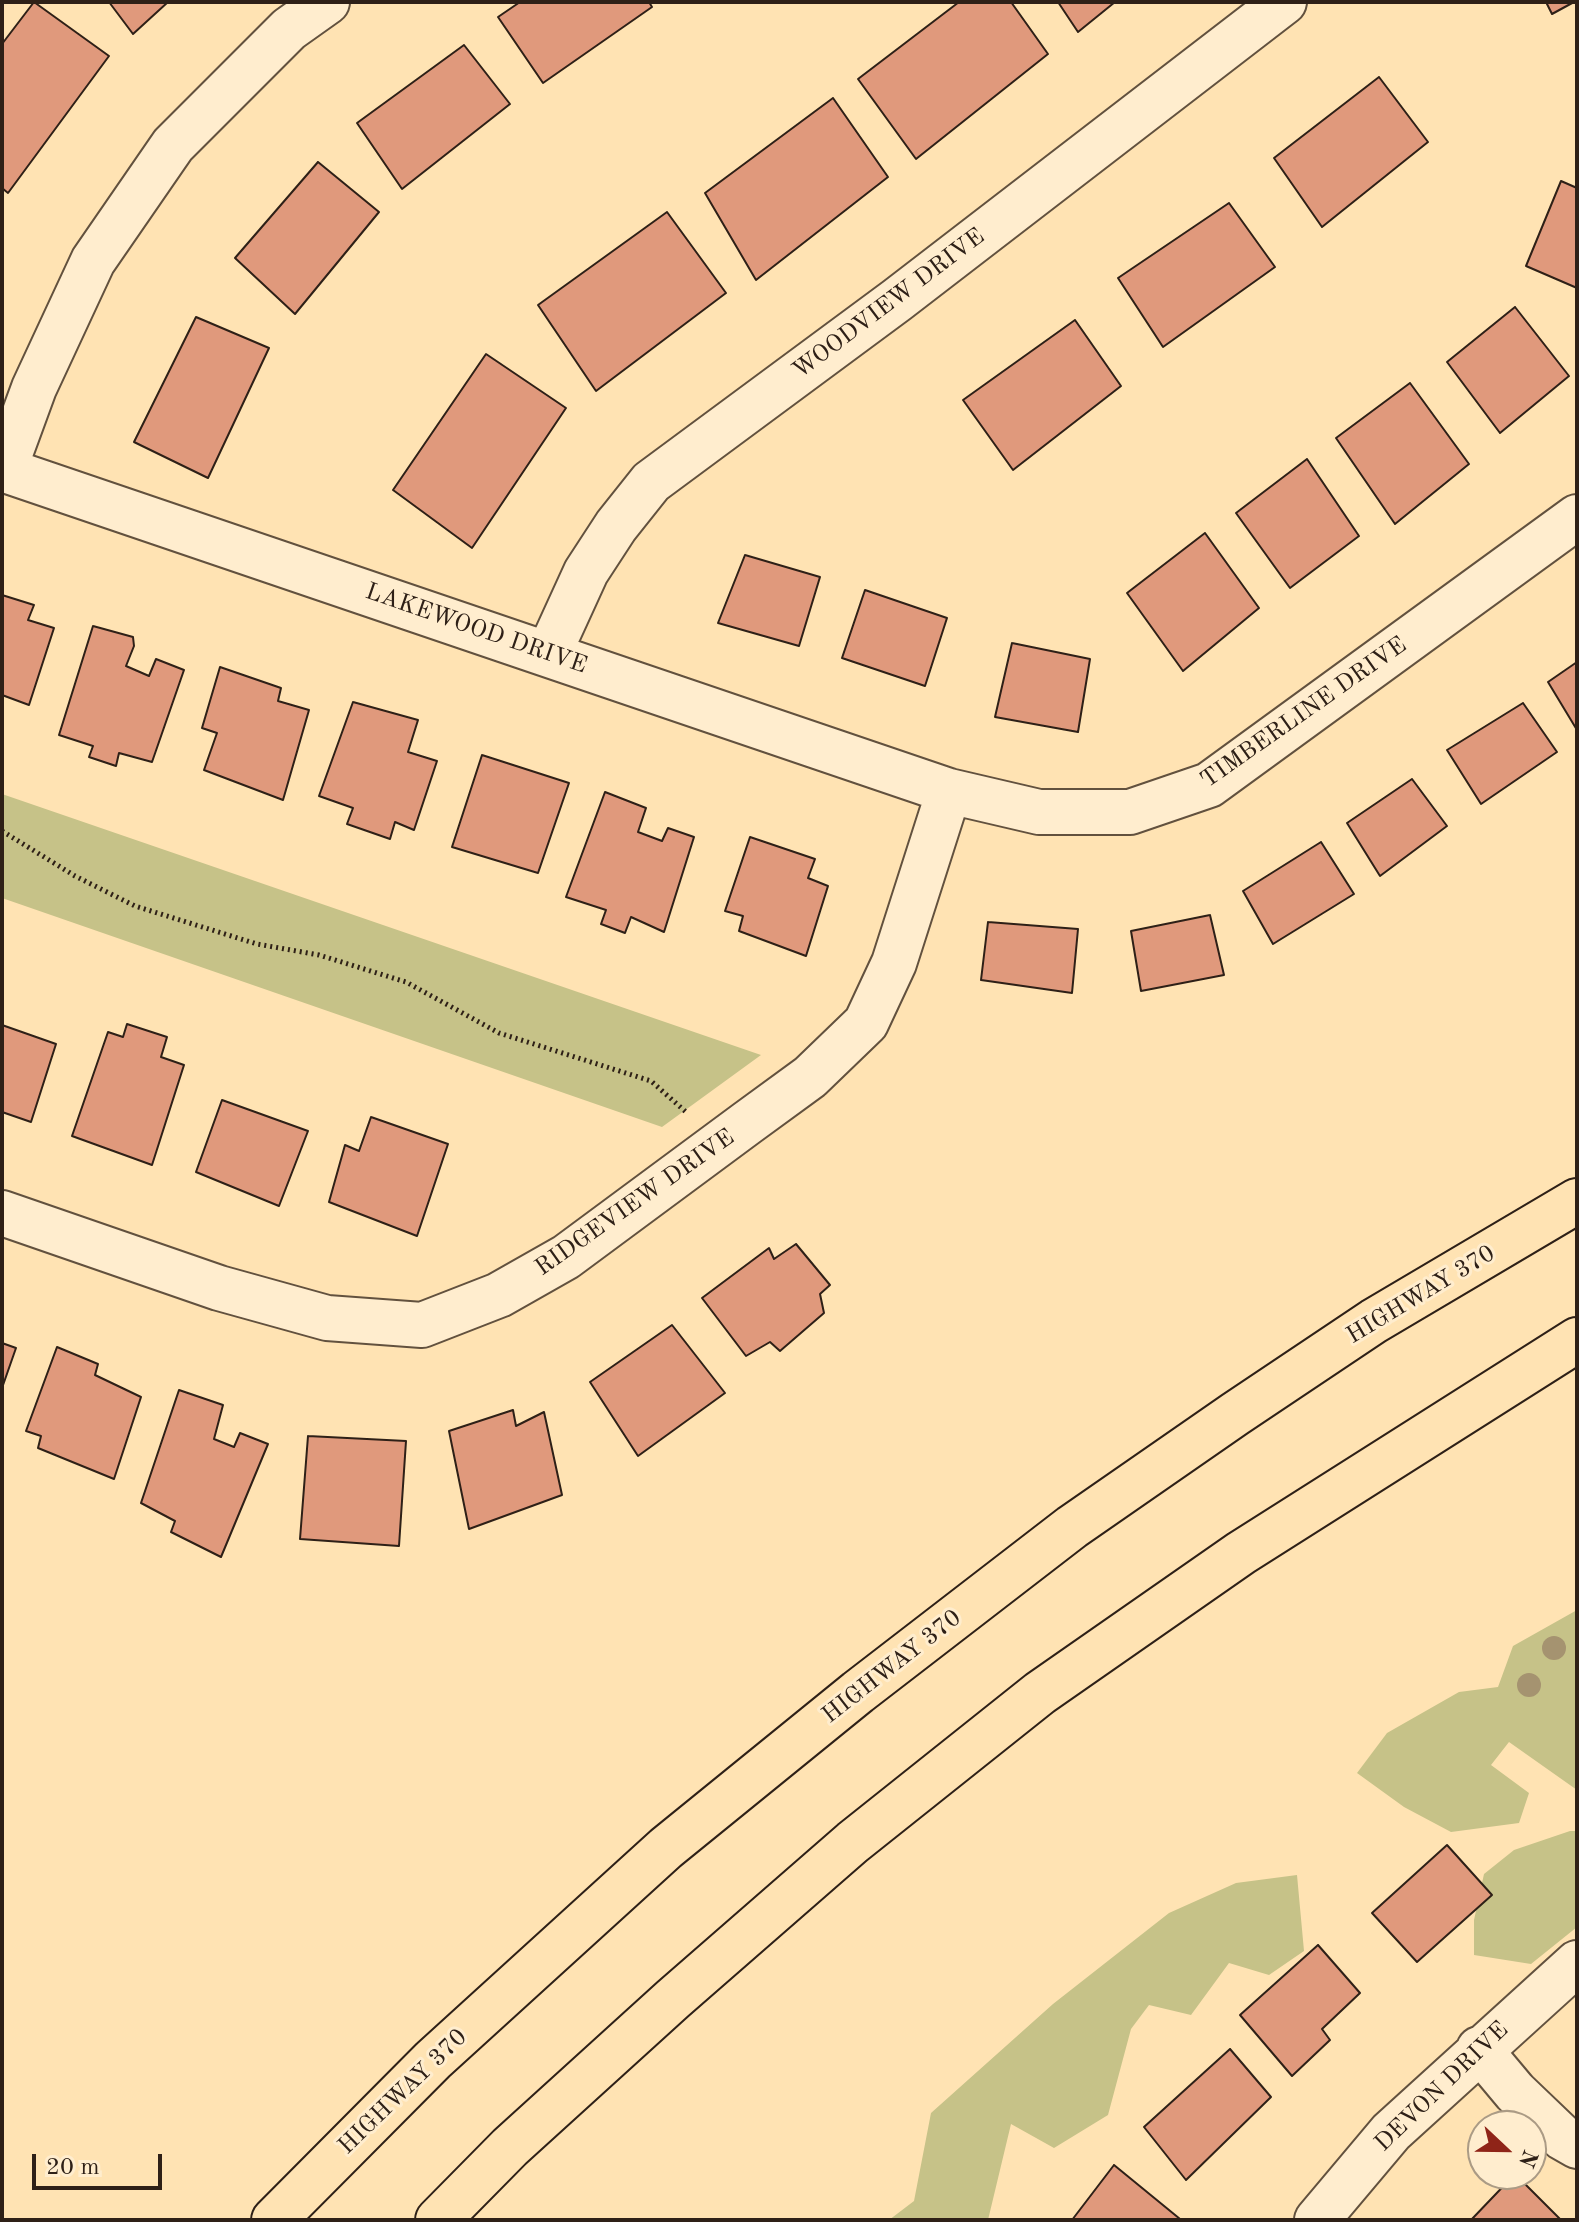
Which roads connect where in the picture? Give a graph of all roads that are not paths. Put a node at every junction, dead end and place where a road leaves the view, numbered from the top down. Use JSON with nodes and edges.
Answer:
{"nodes":[{"id":1,"x":327,"y":2,"type":"edge"},
{"id":2,"x":1284,"y":2,"type":"edge"},
{"id":3,"x":3,"y":469,"type":"edge"},
{"id":4,"x":1577,"y":517,"type":"edge"},
{"id":5,"x":549,"y":653,"type":"junction"},
{"id":6,"x":949,"y":791,"type":"junction"},
{"id":7,"x":1577,"y":1201,"type":"edge"},
{"id":8,"x":2,"y":1213,"type":"edge"},
{"id":9,"x":1577,"y":1340,"type":"edge"},
{"id":10,"x":1577,"y":1963,"type":"edge"},
{"id":11,"x":1479,"y":2049,"type":"junction"},
{"id":12,"x":1577,"y":2146,"type":"edge"},
{"id":13,"x":274,"y":2220,"type":"edge"},
{"id":14,"x":438,"y":2220,"type":"edge"},
{"id":15,"x":1317,"y":2220,"type":"edge"}],
"edges":[{"from":1,"to":3,"type":"street"},
{"from":2,"to":5,"type":"street","name":"WOODVIEW DRIVE"},
{"from":3,"to":5,"type":"street","name":"LAKEWOOD DRIVE"},
{"from":4,"to":6,"type":"street","name":"TIMBERLINE DRIVE"},
{"from":5,"to":6,"type":"street","name":"LAKEWOOD DRIVE"},
{"from":6,"to":8,"type":"street","name":"RIDGEVIEW DRIVE"},
{"from":7,"to":13,"type":"highway","name":"HIGHWAY 370"},
{"from":9,"to":14,"type":"highway"},
{"from":10,"to":11,"type":"street","name":"DEVON DRIVE"},
{"from":11,"to":12,"type":"street"},
{"from":11,"to":15,"type":"street","name":"DEVON DRIVE"}]}
